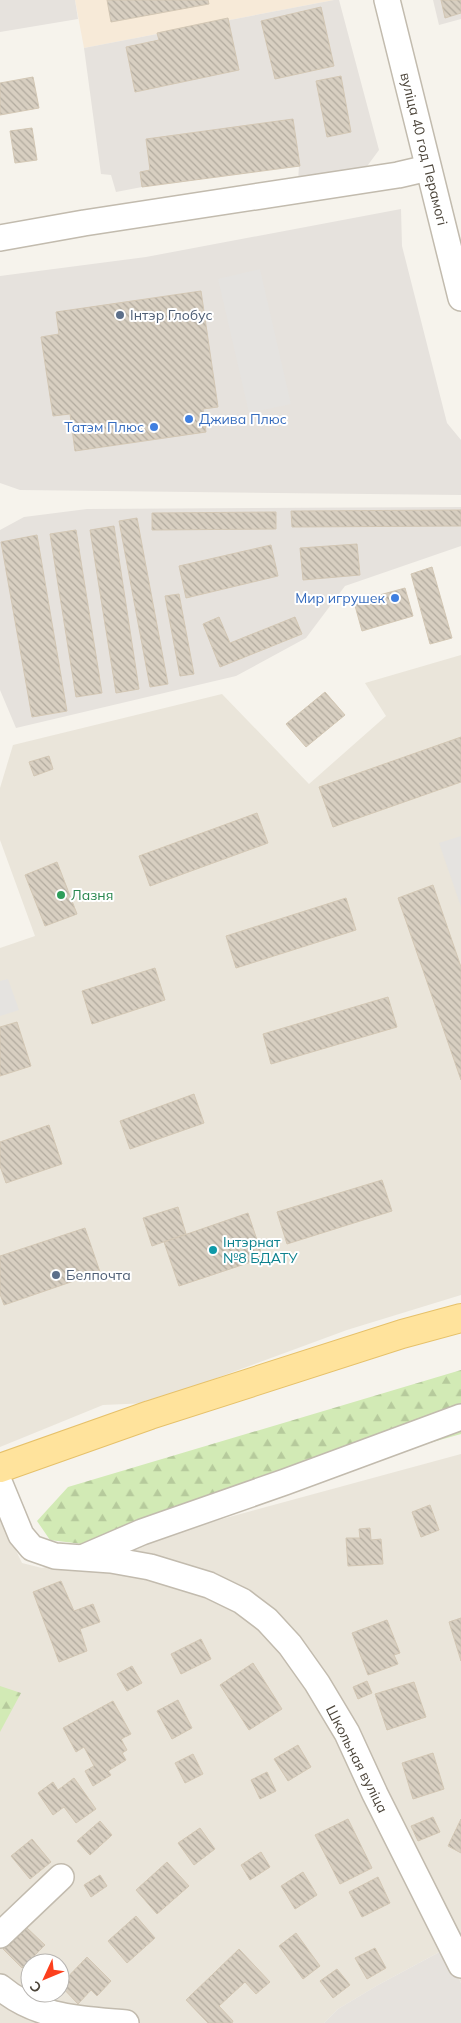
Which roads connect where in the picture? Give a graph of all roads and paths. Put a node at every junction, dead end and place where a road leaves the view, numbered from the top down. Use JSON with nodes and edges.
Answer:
{"nodes":[{"id":1,"x":387,"y":0,"type":"edge"},
{"id":2,"x":428,"y":168,"type":"junction"},
{"id":3,"x":0,"y":238,"type":"edge"},
{"id":4,"x":461,"y":298,"type":"edge"},
{"id":5,"x":461,"y":1318,"type":"edge"},
{"id":6,"x":461,"y":1417,"type":"edge"},
{"id":7,"x":0,"y":1468,"type":"edge"},
{"id":8,"x":0,"y":1484,"type":"edge"},
{"id":9,"x":81,"y":1558,"type":"junction"},
{"id":10,"x":61,"y":1877,"type":"dead end"},
{"id":11,"x":0,"y":1935,"type":"edge"},
{"id":12,"x":454,"y":1941,"type":"edge"},
{"id":13,"x":461,"y":1965,"type":"edge"},
{"id":14,"x":0,"y":1986,"type":"edge"},
{"id":15,"x":126,"y":2023,"type":"edge"}],
"edges":[{"from":1,"to":2,"type":"street","name":"вуліца 40 год Перамогі"},
{"from":2,"to":3,"type":"street"},
{"from":2,"to":4,"type":"street","name":"вуліца 40 год Перамогі"},
{"from":5,"to":7,"type":"main road"},
{"from":6,"to":9,"type":"street"},
{"from":8,"to":9,"type":"street","name":"Школьная вуліца"},
{"from":9,"to":12,"type":"street","name":"Школьная вуліца"},
{"from":10,"to":11,"type":"street"},
{"from":12,"to":13,"type":"street","name":"Школьная вуліца"},
{"from":14,"to":15,"type":"street"}]}
